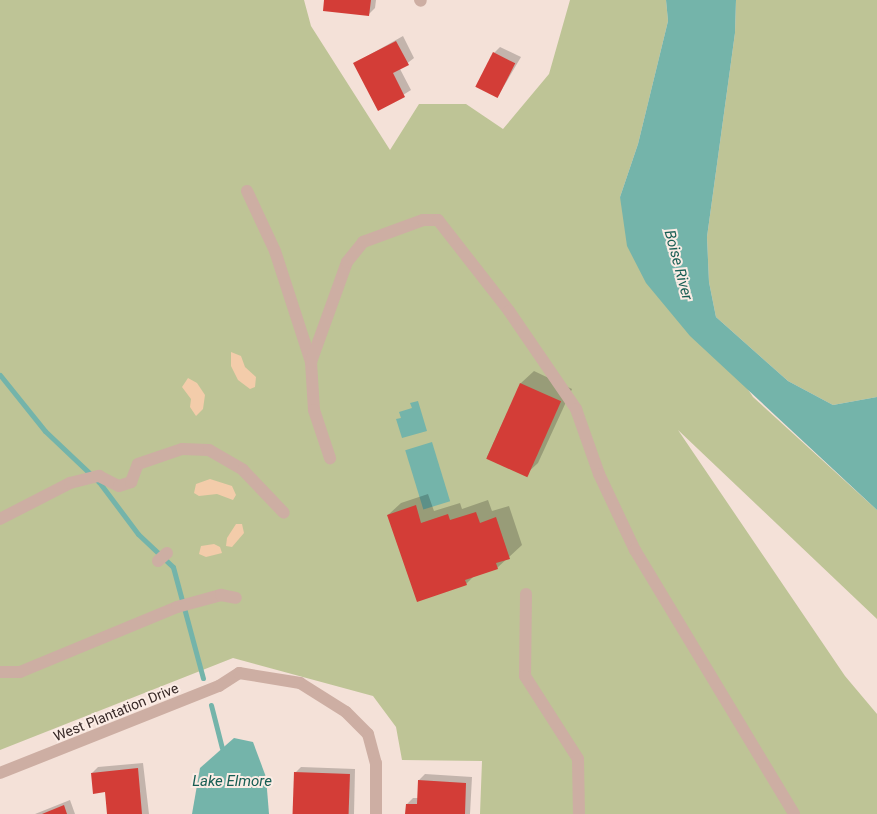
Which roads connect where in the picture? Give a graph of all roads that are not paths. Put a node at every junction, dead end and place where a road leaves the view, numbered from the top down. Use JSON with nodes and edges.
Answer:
{"nodes":[{"id":1,"x":248,"y":192,"type":"dead end"},
{"id":2,"x":311,"y":362,"type":"junction"},
{"id":3,"x":330,"y":458,"type":"dead end"},
{"id":4,"x":284,"y":513,"type":"dead end"},
{"id":5,"x":0,"y":519,"type":"edge"},
{"id":6,"x":526,"y":594,"type":"dead end"},
{"id":7,"x":236,"y":598,"type":"dead end"},
{"id":8,"x":0,"y":672,"type":"edge"},
{"id":9,"x":0,"y":773,"type":"edge"},
{"id":10,"x":376,"y":814,"type":"edge"},
{"id":11,"x":579,"y":814,"type":"edge"},
{"id":12,"x":794,"y":814,"type":"edge"}],
"edges":[{"from":1,"to":2,"type":"street"},
{"from":2,"to":3,"type":"street"},
{"from":2,"to":12,"type":"street"},
{"from":4,"to":5,"type":"street"},
{"from":6,"to":11,"type":"street"},
{"from":7,"to":8,"type":"street"},
{"from":9,"to":10,"type":"street","name":"West Plantation Drive"}]}
